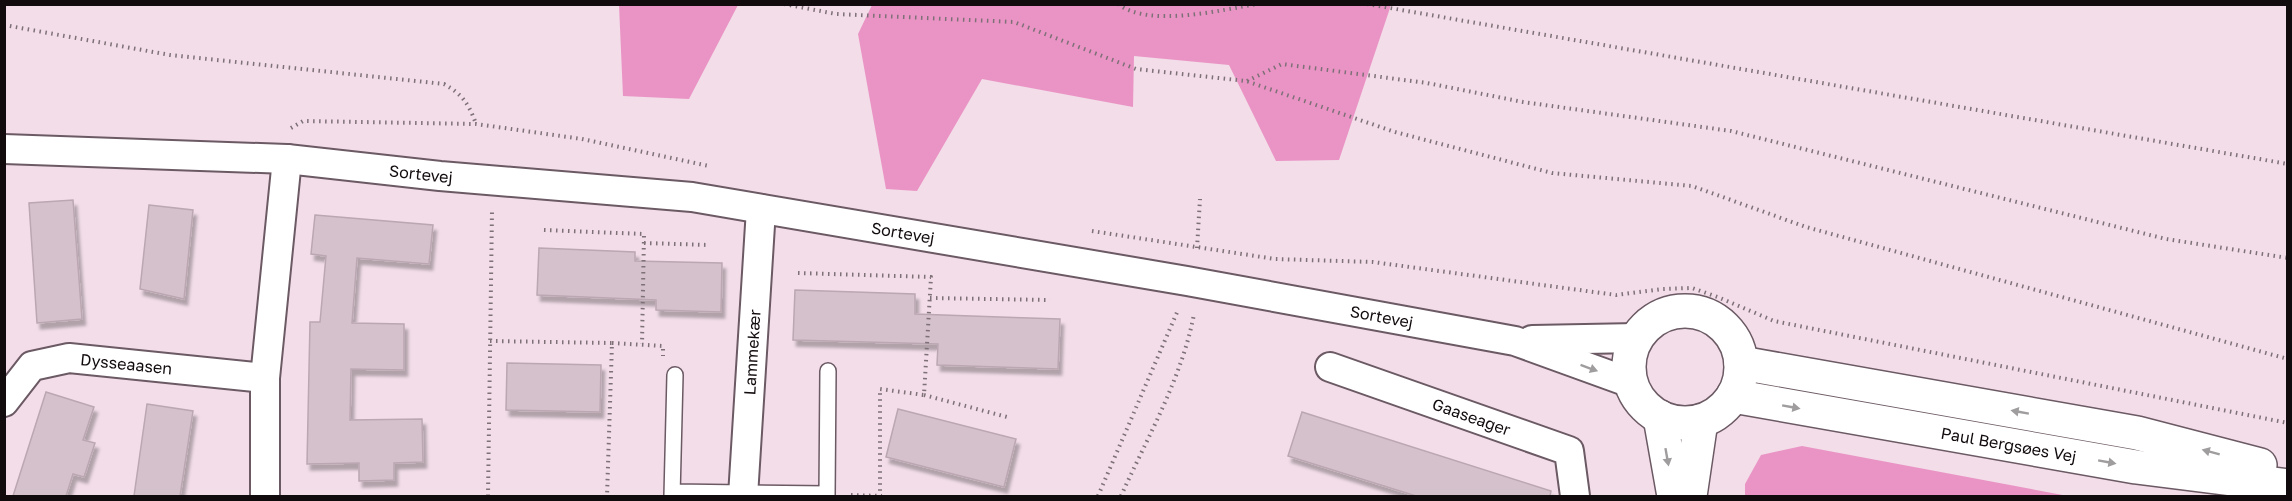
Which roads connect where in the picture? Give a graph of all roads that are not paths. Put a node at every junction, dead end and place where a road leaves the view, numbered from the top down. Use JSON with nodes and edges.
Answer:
{"nodes":[{"id":1,"x":4,"y":149,"type":"edge"},
{"id":2,"x":286,"y":159,"type":"junction"},
{"id":3,"x":761,"y":209,"type":"junction"},
{"id":4,"x":1637,"y":338,"type":"junction"},
{"id":5,"x":1515,"y":340,"type":"junction"},
{"id":6,"x":1741,"y":363,"type":"junction"},
{"id":7,"x":1330,"y":367,"type":"dead end"},
{"id":8,"x":828,"y":371,"type":"dead end"},
{"id":9,"x":675,"y":375,"type":"road end"},
{"id":10,"x":265,"y":378,"type":"junction"},
{"id":11,"x":1631,"y":383,"type":"junction"},
{"id":12,"x":1733,"y":396,"type":"junction"},
{"id":13,"x":4,"y":402,"type":"edge"},
{"id":14,"x":1660,"y":417,"type":"junction"},
{"id":15,"x":1701,"y":421,"type":"junction"},
{"id":16,"x":2288,"y":473,"type":"edge"},
{"id":17,"x":2288,"y":486,"type":"edge"},
{"id":18,"x":673,"y":494,"type":"edge"},
{"id":19,"x":743,"y":495,"type":"edge"},
{"id":20,"x":827,"y":495,"type":"edge"},
{"id":21,"x":265,"y":496,"type":"edge"},
{"id":22,"x":1575,"y":496,"type":"edge"},
{"id":23,"x":1674,"y":496,"type":"edge"},
{"id":24,"x":1690,"y":496,"type":"edge"}],
"edges":[{"from":1,"to":2,"type":"street","name":"Sortevej"},
{"from":2,"to":3,"type":"street","name":"Sortevej"},
{"from":2,"to":10,"type":"street"},
{"from":3,"to":5,"type":"street","name":"Sortevej"},
{"from":3,"to":19,"type":"street","name":"Lammekær"},
{"from":4,"to":5,"type":"street","name":"Sortevej"},
{"from":4,"to":6,"type":"street"},
{"from":4,"to":11,"type":"street"},
{"from":5,"to":11,"type":"street","name":"Sortevej","one_way":true},
{"from":6,"to":12,"type":"street"},
{"from":16,"to":6,"type":"street","name":"Paul Bergsøes Vej","one_way":true},
{"from":7,"to":22,"type":"street","name":"Gaaseager"},
{"from":8,"to":20,"type":"lane"},
{"from":9,"to":18,"type":"lane"},
{"from":10,"to":13,"type":"street","name":"Dysseaasen"},
{"from":10,"to":21,"type":"street"},
{"from":11,"to":14,"type":"street"},
{"from":12,"to":15,"type":"street"},
{"from":12,"to":17,"type":"street","name":"Paul Bergsøes Vej","one_way":true},
{"from":14,"to":15,"type":"street"},
{"from":14,"to":23,"type":"street","one_way":true},
{"from":15,"to":24,"type":"street"},
{"from":18,"to":19,"type":"lane"},
{"from":19,"to":20,"type":"lane"}]}
